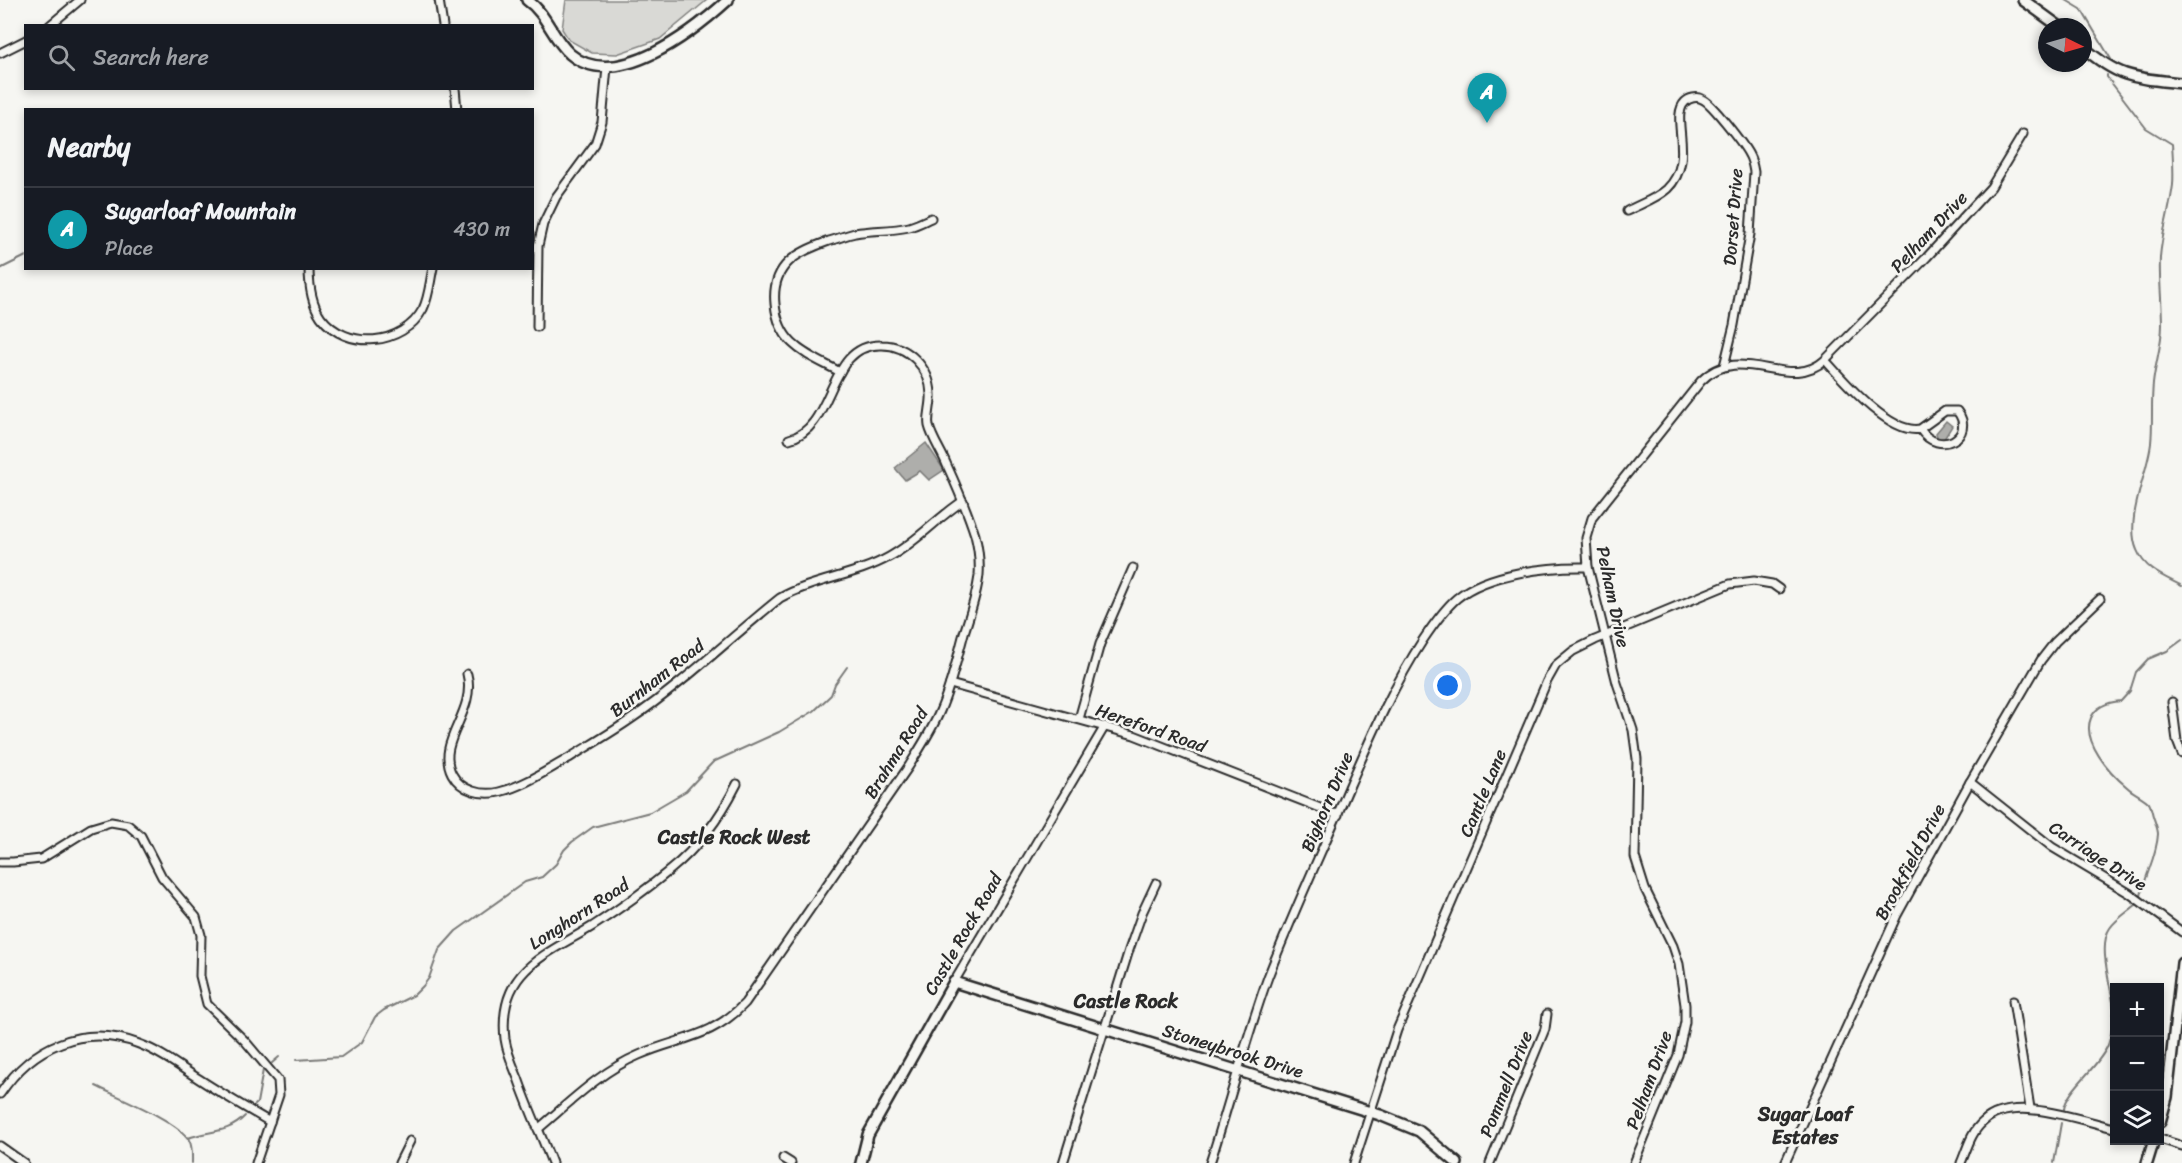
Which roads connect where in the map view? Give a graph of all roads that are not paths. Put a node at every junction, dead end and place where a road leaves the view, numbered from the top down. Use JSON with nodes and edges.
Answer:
{"nodes":[{"id":1,"x":80,"y":0,"type":"edge"},
{"id":2,"x":439,"y":0,"type":"edge"},
{"id":3,"x":527,"y":0,"type":"edge"},
{"id":4,"x":728,"y":0,"type":"edge"},
{"id":5,"x":2024,"y":0,"type":"edge"},
{"id":6,"x":2048,"y":18,"type":"edge"},
{"id":7,"x":51,"y":24,"type":"edge"},
{"id":8,"x":443,"y":24,"type":"edge"},
{"id":9,"x":24,"y":41,"type":"edge"},
{"id":10,"x":0,"y":52,"type":"edge"},
{"id":11,"x":2092,"y":55,"type":"edge"},
{"id":12,"x":607,"y":67,"type":"junction"},
{"id":13,"x":2182,"y":83,"type":"edge"},
{"id":14,"x":454,"y":90,"type":"edge"},
{"id":15,"x":457,"y":108,"type":"edge"},
{"id":16,"x":2023,"y":134,"type":"dead end"},
{"id":17,"x":1627,"y":211,"type":"dead end"},
{"id":18,"x":931,"y":218,"type":"dead end"},
{"id":19,"x":309,"y":270,"type":"edge"},
{"id":20,"x":433,"y":270,"type":"edge"},
{"id":21,"x":537,"y":327,"type":"dead end"},
{"id":22,"x":1825,"y":360,"type":"junction"},
{"id":23,"x":1724,"y":366,"type":"junction"},
{"id":24,"x":840,"y":372,"type":"junction"},
{"id":25,"x":1920,"y":429,"type":"junction"},
{"id":26,"x":789,"y":440,"type":"dead end"},
{"id":27,"x":963,"y":501,"type":"junction"},
{"id":28,"x":1588,"y":567,"type":"junction"},
{"id":29,"x":1133,"y":568,"type":"dead end"},
{"id":30,"x":1779,"y":589,"type":"dead end"},
{"id":31,"x":2100,"y":599,"type":"dead end"},
{"id":32,"x":1605,"y":636,"type":"junction"},
{"id":33,"x":467,"y":674,"type":"dead end"},
{"id":34,"x":950,"y":684,"type":"junction"},
{"id":35,"x":2172,"y":702,"type":"dead end"},
{"id":36,"x":1079,"y":718,"type":"junction"},
{"id":37,"x":1105,"y":726,"type":"junction"},
{"id":38,"x":2182,"y":754,"type":"edge"},
{"id":39,"x":1970,"y":782,"type":"junction"},
{"id":40,"x":737,"y":784,"type":"dead end"},
{"id":41,"x":1338,"y":815,"type":"junction"},
{"id":42,"x":0,"y":862,"type":"edge"},
{"id":43,"x":1156,"y":883,"type":"dead end"},
{"id":44,"x":2182,"y":932,"type":"edge"},
{"id":45,"x":2182,"y":963,"type":"edge"},
{"id":46,"x":954,"y":982,"type":"junction"},
{"id":47,"x":2013,"y":1001,"type":"dead end"},
{"id":48,"x":1547,"y":1014,"type":"dead end"},
{"id":49,"x":1105,"y":1029,"type":"junction"},
{"id":50,"x":1239,"y":1070,"type":"junction"},
{"id":51,"x":0,"y":1094,"type":"edge"},
{"id":52,"x":2031,"y":1108,"type":"junction"},
{"id":53,"x":2164,"y":1108,"type":"edge"},
{"id":54,"x":1370,"y":1111,"type":"junction"},
{"id":55,"x":270,"y":1122,"type":"junction"},
{"id":56,"x":2110,"y":1127,"type":"edge"},
{"id":57,"x":538,"y":1129,"type":"junction"},
{"id":58,"x":2164,"y":1140,"type":"edge"},
{"id":59,"x":410,"y":1141,"type":"dead end"},
{"id":60,"x":2152,"y":1145,"type":"edge"},
{"id":61,"x":0,"y":1146,"type":"edge"},
{"id":62,"x":2182,"y":1146,"type":"edge"},
{"id":63,"x":783,"y":1158,"type":"dead end"},
{"id":64,"x":24,"y":1163,"type":"edge"},
{"id":65,"x":256,"y":1163,"type":"edge"},
{"id":66,"x":399,"y":1163,"type":"edge"},
{"id":67,"x":552,"y":1163,"type":"edge"},
{"id":68,"x":791,"y":1163,"type":"edge"},
{"id":69,"x":861,"y":1163,"type":"edge"},
{"id":70,"x":1063,"y":1163,"type":"edge"},
{"id":71,"x":1210,"y":1163,"type":"edge"},
{"id":72,"x":1354,"y":1163,"type":"edge"},
{"id":73,"x":1457,"y":1163,"type":"edge"},
{"id":74,"x":1490,"y":1163,"type":"edge"},
{"id":75,"x":1634,"y":1163,"type":"edge"},
{"id":76,"x":1785,"y":1163,"type":"edge"},
{"id":77,"x":1960,"y":1163,"type":"edge"},
{"id":78,"x":2147,"y":1163,"type":"edge"}],
"edges":[{"from":1,"to":7,"type":"street"},
{"from":2,"to":8,"type":"street"},
{"from":3,"to":12,"type":"street"},
{"from":4,"to":12,"type":"street"},
{"from":5,"to":6,"type":"street"},
{"from":9,"to":10,"type":"street"},
{"from":11,"to":13,"type":"street"},
{"from":12,"to":21,"type":"street"},
{"from":14,"to":15,"type":"street"},
{"from":16,"to":22,"type":"street","name":"Pelham Drive"},
{"from":17,"to":23,"type":"street","name":"Dorset Drive"},
{"from":18,"to":24,"type":"street"},
{"from":19,"to":20,"type":"street"},
{"from":22,"to":23,"type":"street","name":"Pelham Drive"},
{"from":22,"to":25,"type":"street"},
{"from":23,"to":28,"type":"street","name":"Pelham Drive"},
{"from":24,"to":26,"type":"street","name":"Brahma Road"},
{"from":24,"to":27,"type":"street","name":"Brahma Road"},
{"from":25,"to":25,"type":"street"},
{"from":27,"to":33,"type":"street","name":"Burnham Road"},
{"from":27,"to":34,"type":"street","name":"Brahma Road"},
{"from":28,"to":32,"type":"street","name":"Pelham Drive"},
{"from":28,"to":41,"type":"street","name":"Bighorn Drive"},
{"from":29,"to":36,"type":"street"},
{"from":30,"to":32,"type":"street","name":"Cantle Lane"},
{"from":31,"to":39,"type":"street","name":"Brookfield Drive"},
{"from":32,"to":54,"type":"street","name":"Cantle Lane"},
{"from":32,"to":75,"type":"street","name":"Pelham Drive"},
{"from":34,"to":36,"type":"street","name":"Hereford Road"},
{"from":34,"to":57,"type":"street","name":"Brahma Road"},
{"from":35,"to":38,"type":"street"},
{"from":36,"to":37,"type":"street","name":"Hereford Road"},
{"from":37,"to":41,"type":"street","name":"Hereford Road"},
{"from":37,"to":46,"type":"street","name":"Castle Rock Road"},
{"from":39,"to":44,"type":"street","name":"Carriage Drive"},
{"from":39,"to":76,"type":"street","name":"Brookfield Drive"},
{"from":40,"to":57,"type":"street","name":"Longhorn Road"},
{"from":41,"to":50,"type":"street","name":"Bighorn Drive"},
{"from":42,"to":55,"type":"street"},
{"from":43,"to":49,"type":"street"},
{"from":45,"to":53,"type":"street"},
{"from":46,"to":49,"type":"street","name":"Stoneybrook Drive"},
{"from":46,"to":69,"type":"street","name":"Castle Rock Road"},
{"from":47,"to":52,"type":"street"},
{"from":48,"to":74,"type":"street","name":"Pommell Drive"},
{"from":49,"to":50,"type":"street","name":"Stoneybrook Drive"},
{"from":49,"to":70,"type":"street"},
{"from":50,"to":54,"type":"street","name":"Stoneybrook Drive"},
{"from":50,"to":71,"type":"street","name":"Bighorn Drive"},
{"from":51,"to":55,"type":"street"},
{"from":52,"to":56,"type":"street"},
{"from":52,"to":77,"type":"street"},
{"from":54,"to":72,"type":"street","name":"Cantle Lane"},
{"from":54,"to":73,"type":"street","name":"Stoneybrook Drive"},
{"from":55,"to":65,"type":"street"},
{"from":57,"to":67,"type":"street","name":"Longhorn Road"},
{"from":58,"to":62,"type":"street"},
{"from":59,"to":66,"type":"street"},
{"from":60,"to":78,"type":"street"},
{"from":61,"to":64,"type":"street"},
{"from":63,"to":68,"type":"street"}]}
